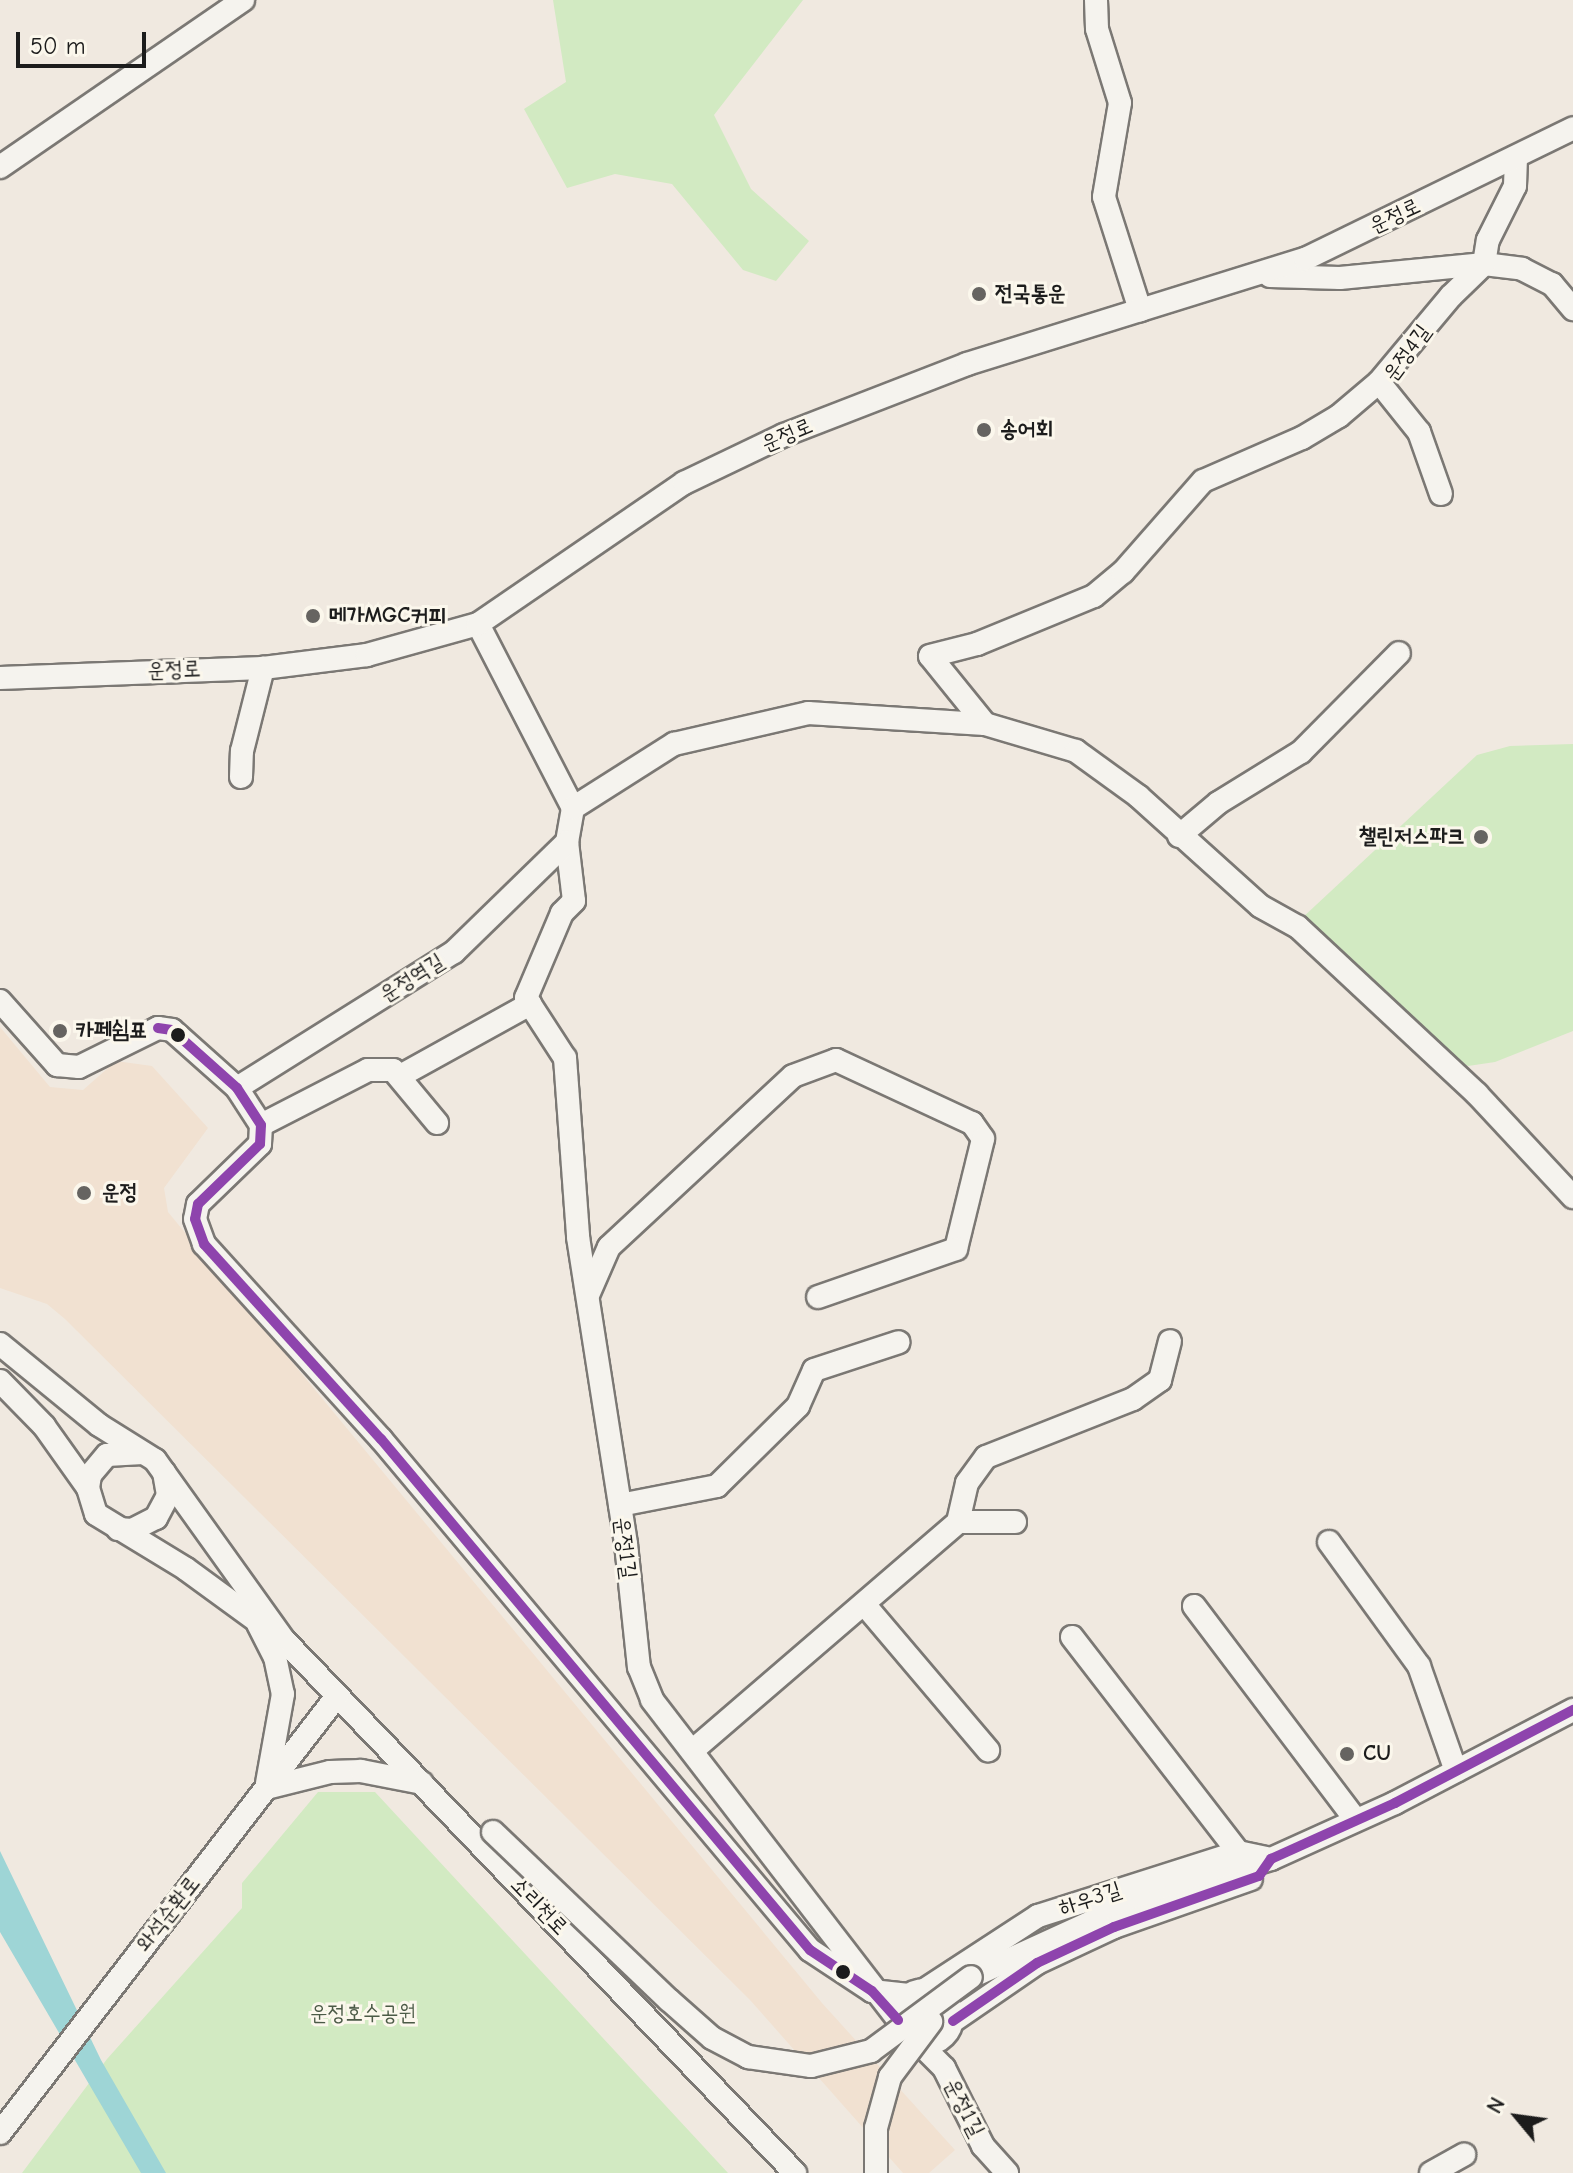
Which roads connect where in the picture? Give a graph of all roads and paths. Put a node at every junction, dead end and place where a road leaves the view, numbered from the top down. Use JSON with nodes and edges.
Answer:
{"nodes":[{"id":1,"x":243,"y":0,"type":"edge"},
{"id":2,"x":1096,"y":0,"type":"edge"},
{"id":3,"x":1573,"y":128,"type":"edge"},
{"id":4,"x":1516,"y":159,"type":"junction"},
{"id":5,"x":0,"y":167,"type":"edge"},
{"id":6,"x":1484,"y":264,"type":"junction"},
{"id":7,"x":1250,"y":276,"type":"junction"},
{"id":8,"x":1573,"y":309,"type":"edge"},
{"id":9,"x":1140,"y":310,"type":"junction"},
{"id":10,"x":1379,"y":382,"type":"junction"},
{"id":11,"x":1441,"y":494,"type":"dead end"},
{"id":12,"x":478,"y":624,"type":"junction"},
{"id":13,"x":1399,"y":653,"type":"dead end"},
{"id":14,"x":263,"y":668,"type":"junction"},
{"id":15,"x":0,"y":678,"type":"edge"},
{"id":16,"x":985,"y":724,"type":"junction"},
{"id":17,"x":241,"y":777,"type":"dead end"},
{"id":18,"x":573,"y":808,"type":"junction"},
{"id":19,"x":1180,"y":835,"type":"junction"},
{"id":20,"x":567,"y":842,"type":"junction"},
{"id":21,"x":0,"y":1001,"type":"edge"},
{"id":22,"x":530,"y":1004,"type":"junction"},
{"id":23,"x":400,"y":1076,"type":"junction"},
{"id":24,"x":237,"y":1088,"type":"junction"},
{"id":25,"x":437,"y":1123,"type":"dead end"},
{"id":26,"x":261,"y":1125,"type":"junction"},
{"id":27,"x":1573,"y":1197,"type":"edge"},
{"id":28,"x":587,"y":1296,"type":"junction"},
{"id":29,"x":818,"y":1297,"type":"dead end"},
{"id":30,"x":1170,"y":1341,"type":"dead end"},
{"id":31,"x":899,"y":1342,"type":"dead end"},
{"id":32,"x":0,"y":1344,"type":"edge"},
{"id":33,"x":0,"y":1381,"type":"edge"},
{"id":34,"x":144,"y":1453,"type":"junction"},
{"id":35,"x":163,"y":1470,"type":"junction"},
{"id":36,"x":88,"y":1488,"type":"junction"},
{"id":37,"x":620,"y":1505,"type":"junction"},
{"id":38,"x":958,"y":1522,"type":"junction"},
{"id":39,"x":1015,"y":1522,"type":"dead end"},
{"id":40,"x":118,"y":1529,"type":"junction"},
{"id":41,"x":1329,"y":1542,"type":"dead end"},
{"id":42,"x":864,"y":1604,"type":"junction"},
{"id":43,"x":1194,"y":1606,"type":"dead end"},
{"id":44,"x":257,"y":1622,"type":"junction"},
{"id":45,"x":1072,"y":1637,"type":"dead end"},
{"id":46,"x":283,"y":1639,"type":"junction"},
{"id":47,"x":337,"y":1696,"type":"junction"},
{"id":48,"x":1573,"y":1710,"type":"edge"},
{"id":49,"x":373,"y":1733,"type":"junction"},
{"id":50,"x":988,"y":1750,"type":"dead end"},
{"id":51,"x":692,"y":1751,"type":"junction"},
{"id":52,"x":1456,"y":1771,"type":"junction"},
{"id":53,"x":422,"y":1783,"type":"junction"},
{"id":54,"x":266,"y":1788,"type":"junction"},
{"id":55,"x":1356,"y":1820,"type":"junction"},
{"id":56,"x":1238,"y":1852,"type":"junction"},
{"id":57,"x":1271,"y":1859,"type":"junction"},
{"id":58,"x":971,"y":1977,"type":"junction"},
{"id":59,"x":872,"y":1991,"type":"junction"},
{"id":60,"x":917,"y":1992,"type":"junction"},
{"id":61,"x":898,"y":2020,"type":"junction"},
{"id":62,"x":948,"y":2029,"type":"junction"},
{"id":63,"x":920,"y":2044,"type":"junction"},
{"id":64,"x":944,"y":2068,"type":"junction"},
{"id":65,"x":0,"y":2133,"type":"edge"},
{"id":66,"x":1464,"y":2155,"type":"dead end"},
{"id":67,"x":795,"y":2173,"type":"edge"},
{"id":68,"x":876,"y":2173,"type":"edge"},
{"id":69,"x":1007,"y":2173,"type":"edge"},
{"id":70,"x":1431,"y":2173,"type":"edge"}],
"edges":[{"from":1,"to":5,"type":"street"},
{"from":2,"to":9,"type":"street"},
{"from":3,"to":4,"type":"street","name":"운정로"},
{"from":4,"to":6,"type":"street","name":"운정4길"},
{"from":4,"to":7,"type":"street","name":"운정로"},
{"from":6,"to":7,"type":"street"},
{"from":6,"to":8,"type":"street"},
{"from":6,"to":10,"type":"street","name":"운정4길"},
{"from":7,"to":9,"type":"street","name":"운정로"},
{"from":9,"to":12,"type":"street","name":"운정로"},
{"from":10,"to":11,"type":"street","name":"운정4길"},
{"from":10,"to":16,"type":"street"},
{"from":12,"to":14,"type":"street","name":"운정로"},
{"from":12,"to":18,"type":"street"},
{"from":13,"to":19,"type":"street"},
{"from":14,"to":15,"type":"street","name":"운정로"},
{"from":14,"to":17,"type":"street"},
{"from":16,"to":18,"type":"street"},
{"from":16,"to":19,"type":"street"},
{"from":18,"to":20,"type":"street"},
{"from":19,"to":27,"type":"street"},
{"from":20,"to":22,"type":"street"},
{"from":20,"to":24,"type":"street","name":"운정역길"},
{"from":21,"to":24,"type":"street"},
{"from":22,"to":23,"type":"street"},
{"from":22,"to":28,"type":"street","name":"운정1길"},
{"from":23,"to":25,"type":"street"},
{"from":23,"to":26,"type":"street"},
{"from":24,"to":26,"type":"street"},
{"from":26,"to":59,"type":"street"},
{"from":28,"to":29,"type":"street"},
{"from":28,"to":37,"type":"street","name":"운정1길"},
{"from":30,"to":38,"type":"street"},
{"from":31,"to":37,"type":"street"},
{"from":32,"to":34,"type":"street"},
{"from":33,"to":36,"type":"street"},
{"from":34,"to":35,"type":"street"},
{"from":34,"to":36,"type":"street"},
{"from":35,"to":40,"type":"street"},
{"from":35,"to":46,"type":"street"},
{"from":36,"to":40,"type":"street"},
{"from":37,"to":51,"type":"street","name":"운정1길"},
{"from":38,"to":39,"type":"street"},
{"from":38,"to":42,"type":"street"},
{"from":40,"to":44,"type":"street"},
{"from":41,"to":52,"type":"street"},
{"from":42,"to":50,"type":"street"},
{"from":42,"to":51,"type":"street"},
{"from":43,"to":55,"type":"street"},
{"from":44,"to":46,"type":"street"},
{"from":44,"to":54,"type":"street"},
{"from":45,"to":56,"type":"street"},
{"from":46,"to":47,"type":"street","name":"소리천로"},
{"from":47,"to":49,"type":"street","name":"소리천로"},
{"from":47,"to":54,"type":"street","name":"와석순환로"},
{"from":48,"to":52,"type":"street","name":"하우3길"},
{"from":49,"to":53,"type":"street","name":"소리천로"},
{"from":49,"to":58,"type":"street","bridge":true},
{"from":51,"to":59,"type":"street","name":"운정1길"},
{"from":52,"to":55,"type":"street","name":"하우3길"},
{"from":53,"to":54,"type":"street"},
{"from":53,"to":67,"type":"street","name":"소리천로"},
{"from":54,"to":65,"type":"street","name":"와석순환로"},
{"from":55,"to":57,"type":"street","name":"하우3길"},
{"from":56,"to":57,"type":"street","name":"하우3길"},
{"from":56,"to":60,"type":"street","name":"하우3길"},
{"from":57,"to":58,"type":"street"},
{"from":57,"to":62,"type":"street","name":"하우3길"},
{"from":58,"to":68,"type":"street","bridge":true},
{"from":59,"to":60,"type":"street"},
{"from":59,"to":61,"type":"street","name":"운정1길"},
{"from":60,"to":61,"type":"street"},
{"from":60,"to":62,"type":"street"},
{"from":61,"to":63,"type":"street"},
{"from":62,"to":63,"type":"street"},
{"from":62,"to":64,"type":"street"},
{"from":63,"to":64,"type":"street","name":"운정1길"},
{"from":64,"to":69,"type":"street","name":"운정1길"},
{"from":66,"to":70,"type":"street"}]}
